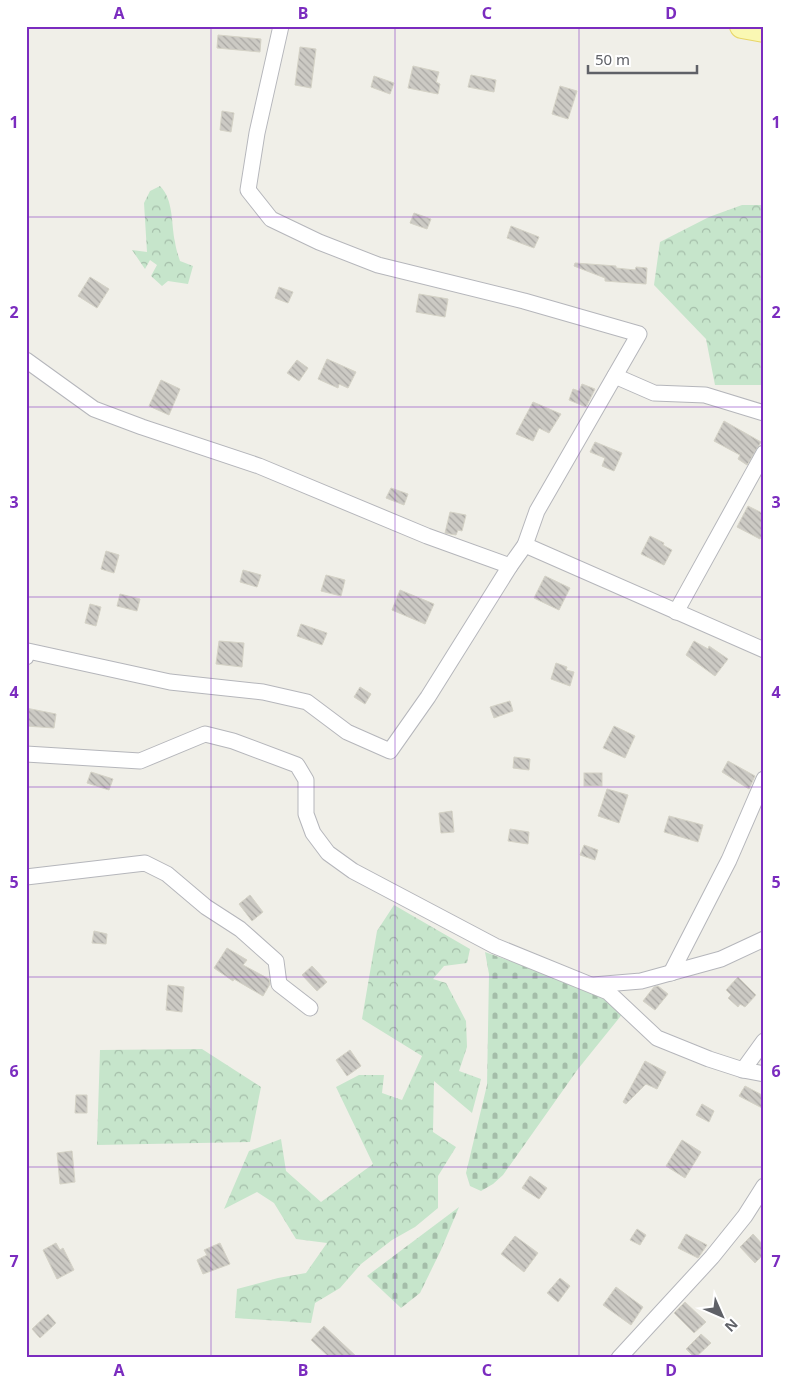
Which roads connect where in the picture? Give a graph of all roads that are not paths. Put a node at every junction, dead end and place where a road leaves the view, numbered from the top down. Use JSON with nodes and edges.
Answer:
{"nodes":[{"id":1,"x":281,"y":26,"type":"edge"},
{"id":2,"x":742,"y":26,"type":"edge"},
{"id":3,"x":764,"y":30,"type":"edge"},
{"id":4,"x":26,"y":360,"type":"edge"},
{"id":5,"x":615,"y":376,"type":"junction"},
{"id":6,"x":764,"y":413,"type":"edge"},
{"id":7,"x":764,"y":453,"type":"edge"},
{"id":8,"x":525,"y":545,"type":"junction"},
{"id":9,"x":510,"y":566,"type":"junction"},
{"id":10,"x":676,"y":612,"type":"junction"},
{"id":11,"x":764,"y":650,"type":"edge"},
{"id":12,"x":26,"y":657,"type":"edge"},
{"id":13,"x":26,"y":754,"type":"edge"},
{"id":14,"x":764,"y":779,"type":"edge"},
{"id":15,"x":26,"y":877,"type":"edge"},
{"id":16,"x":764,"y":939,"type":"edge"},
{"id":17,"x":671,"y":973,"type":"junction"},
{"id":18,"x":592,"y":985,"type":"junction"},
{"id":19,"x":310,"y":1008,"type":"dead end"},
{"id":20,"x":764,"y":1042,"type":"edge"},
{"id":21,"x":743,"y":1070,"type":"junction"},
{"id":22,"x":764,"y":1074,"type":"edge"},
{"id":23,"x":764,"y":1186,"type":"edge"},
{"id":24,"x":619,"y":1358,"type":"edge"}],
"edges":[{"from":1,"to":5,"type":"street"},
{"from":2,"to":3,"type":"main road"},
{"from":4,"to":9,"type":"street"},
{"from":5,"to":6,"type":"street"},
{"from":5,"to":8,"type":"street"},
{"from":7,"to":10,"type":"street"},
{"from":8,"to":9,"type":"street"},
{"from":8,"to":10,"type":"street"},
{"from":9,"to":12,"type":"street"},
{"from":10,"to":11,"type":"street"},
{"from":13,"to":18,"type":"street"},
{"from":14,"to":17,"type":"street"},
{"from":15,"to":19,"type":"street"},
{"from":16,"to":17,"type":"street"},
{"from":17,"to":18,"type":"street"},
{"from":18,"to":21,"type":"street"},
{"from":20,"to":21,"type":"street"},
{"from":21,"to":22,"type":"street"},
{"from":23,"to":24,"type":"street"}]}
